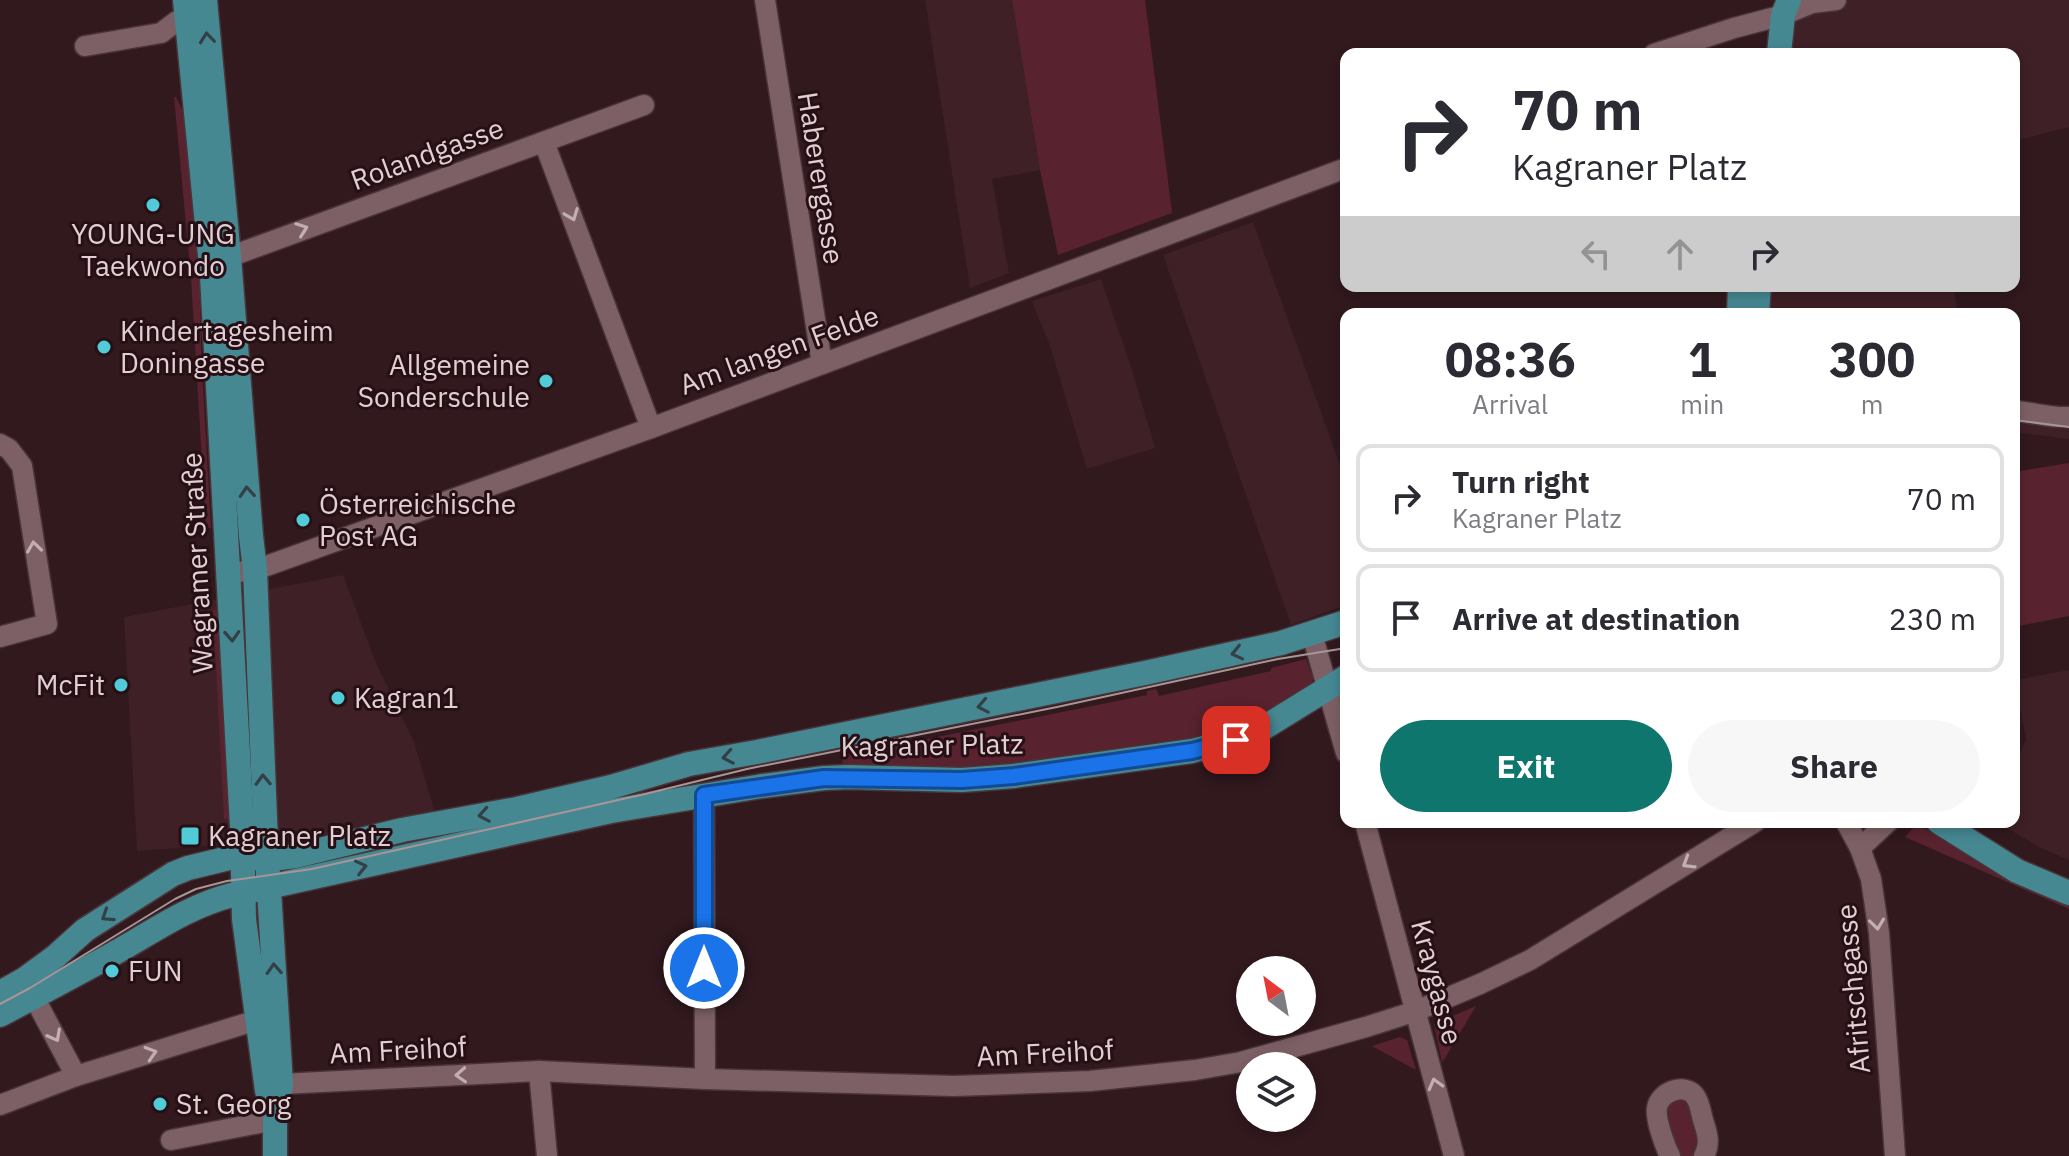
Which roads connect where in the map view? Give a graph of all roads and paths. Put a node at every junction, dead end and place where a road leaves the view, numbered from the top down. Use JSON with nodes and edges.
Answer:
{"nodes":[{"id":1,"x":205,"y":0,"type":"edge"},
{"id":2,"x":765,"y":0,"type":"edge"},
{"id":3,"x":1836,"y":0,"type":"edge"},
{"id":4,"x":1786,"y":8,"type":"edge"},
{"id":5,"x":186,"y":10,"type":"edge"},
{"id":6,"x":85,"y":46,"type":"dead end"},
{"id":7,"x":1672,"y":48,"type":"edge"},
{"id":8,"x":1780,"y":48,"type":"edge"},
{"id":9,"x":644,"y":105,"type":"dead end"},
{"id":10,"x":544,"y":142,"type":"junction"},
{"id":11,"x":1340,"y":170,"type":"edge"},
{"id":12,"x":229,"y":257,"type":"junction"},
{"id":13,"x":822,"y":364,"type":"junction"},
{"id":14,"x":2020,"y":411,"type":"edge"},
{"id":15,"x":2069,"y":417,"type":"edge"},
{"id":16,"x":651,"y":428,"type":"junction"},
{"id":17,"x":0,"y":444,"type":"edge"},
{"id":18,"x":255,"y":570,"type":"junction"},
{"id":19,"x":229,"y":573,"type":"junction"},
{"id":20,"x":1340,"y":624,"type":"edge"},
{"id":21,"x":1312,"y":634,"type":"junction"},
{"id":22,"x":0,"y":637,"type":"edge"},
{"id":23,"x":1337,"y":682,"type":"edge"},
{"id":24,"x":1340,"y":706,"type":"edge"},
{"id":25,"x":704,"y":795,"type":"junction"},
{"id":26,"x":1367,"y":828,"type":"edge"},
{"id":27,"x":1745,"y":828,"type":"edge"},
{"id":28,"x":1849,"y":828,"type":"edge"},
{"id":29,"x":1882,"y":828,"type":"edge"},
{"id":30,"x":1949,"y":828,"type":"edge"},
{"id":31,"x":1978,"y":828,"type":"edge"},
{"id":32,"x":1860,"y":848,"type":"junction"},
{"id":33,"x":254,"y":858,"type":"junction"},
{"id":34,"x":2069,"y":877,"type":"edge"},
{"id":35,"x":270,"y":887,"type":"junction"},
{"id":36,"x":243,"y":892,"type":"junction"},
{"id":37,"x":2069,"y":893,"type":"edge"},
{"id":38,"x":28,"y":986,"type":"junction"},
{"id":39,"x":0,"y":993,"type":"edge"},
{"id":40,"x":1416,"y":1011,"type":"junction"},
{"id":41,"x":0,"y":1015,"type":"edge"},
{"id":42,"x":257,"y":1020,"type":"junction"},
{"id":43,"x":539,"y":1071,"type":"junction"},
{"id":44,"x":76,"y":1076,"type":"junction"},
{"id":45,"x":705,"y":1079,"type":"junction"},
{"id":46,"x":281,"y":1084,"type":"junction"},
{"id":47,"x":0,"y":1105,"type":"edge"},
{"id":48,"x":275,"y":1120,"type":"junction"},
{"id":49,"x":171,"y":1140,"type":"dead end"},
{"id":50,"x":275,"y":1156,"type":"edge"},
{"id":51,"x":547,"y":1156,"type":"edge"},
{"id":52,"x":1454,"y":1156,"type":"edge"},
{"id":53,"x":1670,"y":1156,"type":"edge"},
{"id":54,"x":1704,"y":1156,"type":"edge"},
{"id":55,"x":1895,"y":1156,"type":"edge"}],
"edges":[{"from":12,"to":1,"type":"main road","name":"Wagramer Straße","one_way":true},
{"from":2,"to":13,"type":"street","name":"Haberergasse"},
{"from":3,"to":4,"type":"street"},
{"from":4,"to":7,"type":"street"},
{"from":4,"to":8,"type":"main road"},
{"from":5,"to":6,"type":"street"},
{"from":5,"to":19,"type":"main road","name":"Wagramer Straße"},
{"from":9,"to":10,"type":"street","name":"Rolandgasse"},
{"from":12,"to":10,"type":"street","name":"Rolandgasse","one_way":true},
{"from":10,"to":16,"type":"street","one_way":true},
{"from":11,"to":13,"type":"street","name":"Am langen Felde"},
{"from":18,"to":12,"type":"main road","name":"Wagramer Straße","one_way":true},
{"from":13,"to":16,"type":"street","name":"Am langen Felde"},
{"from":14,"to":15,"type":"street"},
{"from":16,"to":18,"type":"street","name":"Am langen Felde"},
{"from":22,"to":17,"type":"street","one_way":true},
{"from":18,"to":19,"type":"street","name":"Am langen Felde"},
{"from":33,"to":18,"type":"main road","name":"Wagramer Straße","one_way":true},
{"from":19,"to":33,"type":"main road","name":"Wagramer Straße","one_way":true},
{"from":20,"to":21,"type":"main road","name":"Kagraner Platz"},
{"from":21,"to":23,"type":"street"},
{"from":21,"to":33,"type":"main road","name":"Kagraner Platz","one_way":true},
{"from":23,"to":24,"type":"street"},
{"from":23,"to":25,"type":"main road","name":"Kagraner Platz"},
{"from":35,"to":25,"type":"main road","name":"Kagraner Platz","one_way":true},
{"from":25,"to":45,"type":"street"},
{"from":26,"to":40,"type":"street","name":"Kraygasse"},
{"from":27,"to":40,"type":"street","name":"Am Freihof","one_way":true},
{"from":28,"to":32,"type":"street","name":"Afritschgasse"},
{"from":29,"to":32,"type":"street"},
{"from":30,"to":37,"type":"main road"},
{"from":31,"to":34,"type":"main road"},
{"from":32,"to":55,"type":"street","name":"Afritschgasse","one_way":true},
{"from":33,"to":35,"type":"main road","name":"Wagramer Straße"},
{"from":33,"to":36,"type":"main road","name":"Wagramer Straße"},
{"from":33,"to":38,"type":"main road","name":"Kagraner Platz","one_way":true},
{"from":35,"to":36,"type":"main road","name":"Kagraner Platz"},
{"from":46,"to":35,"type":"main road","name":"Wagramer Straße","one_way":true},
{"from":36,"to":38,"type":"main road","name":"Kagraner Platz"},
{"from":36,"to":42,"type":"main road","name":"Wagramer Straße"},
{"from":38,"to":39,"type":"main road"},
{"from":38,"to":41,"type":"main road"},
{"from":38,"to":44,"type":"street","one_way":true},
{"from":40,"to":45,"type":"street","name":"Am Freihof"},
{"from":52,"to":40,"type":"street","name":"Kraygasse","one_way":true},
{"from":44,"to":42,"type":"street","one_way":true},
{"from":42,"to":48,"type":"main road","name":"Wagramer Straße"},
{"from":43,"to":45,"type":"street","name":"Am Freihof"},
{"from":43,"to":46,"type":"street","name":"Am Freihof","one_way":true},
{"from":43,"to":51,"type":"street"},
{"from":44,"to":47,"type":"street"},
{"from":46,"to":48,"type":"main road","name":"Wagramer Straße"},
{"from":48,"to":49,"type":"street"},
{"from":48,"to":50,"type":"main road","name":"Wagramer Straße"},
{"from":53,"to":54,"type":"street"}]}
